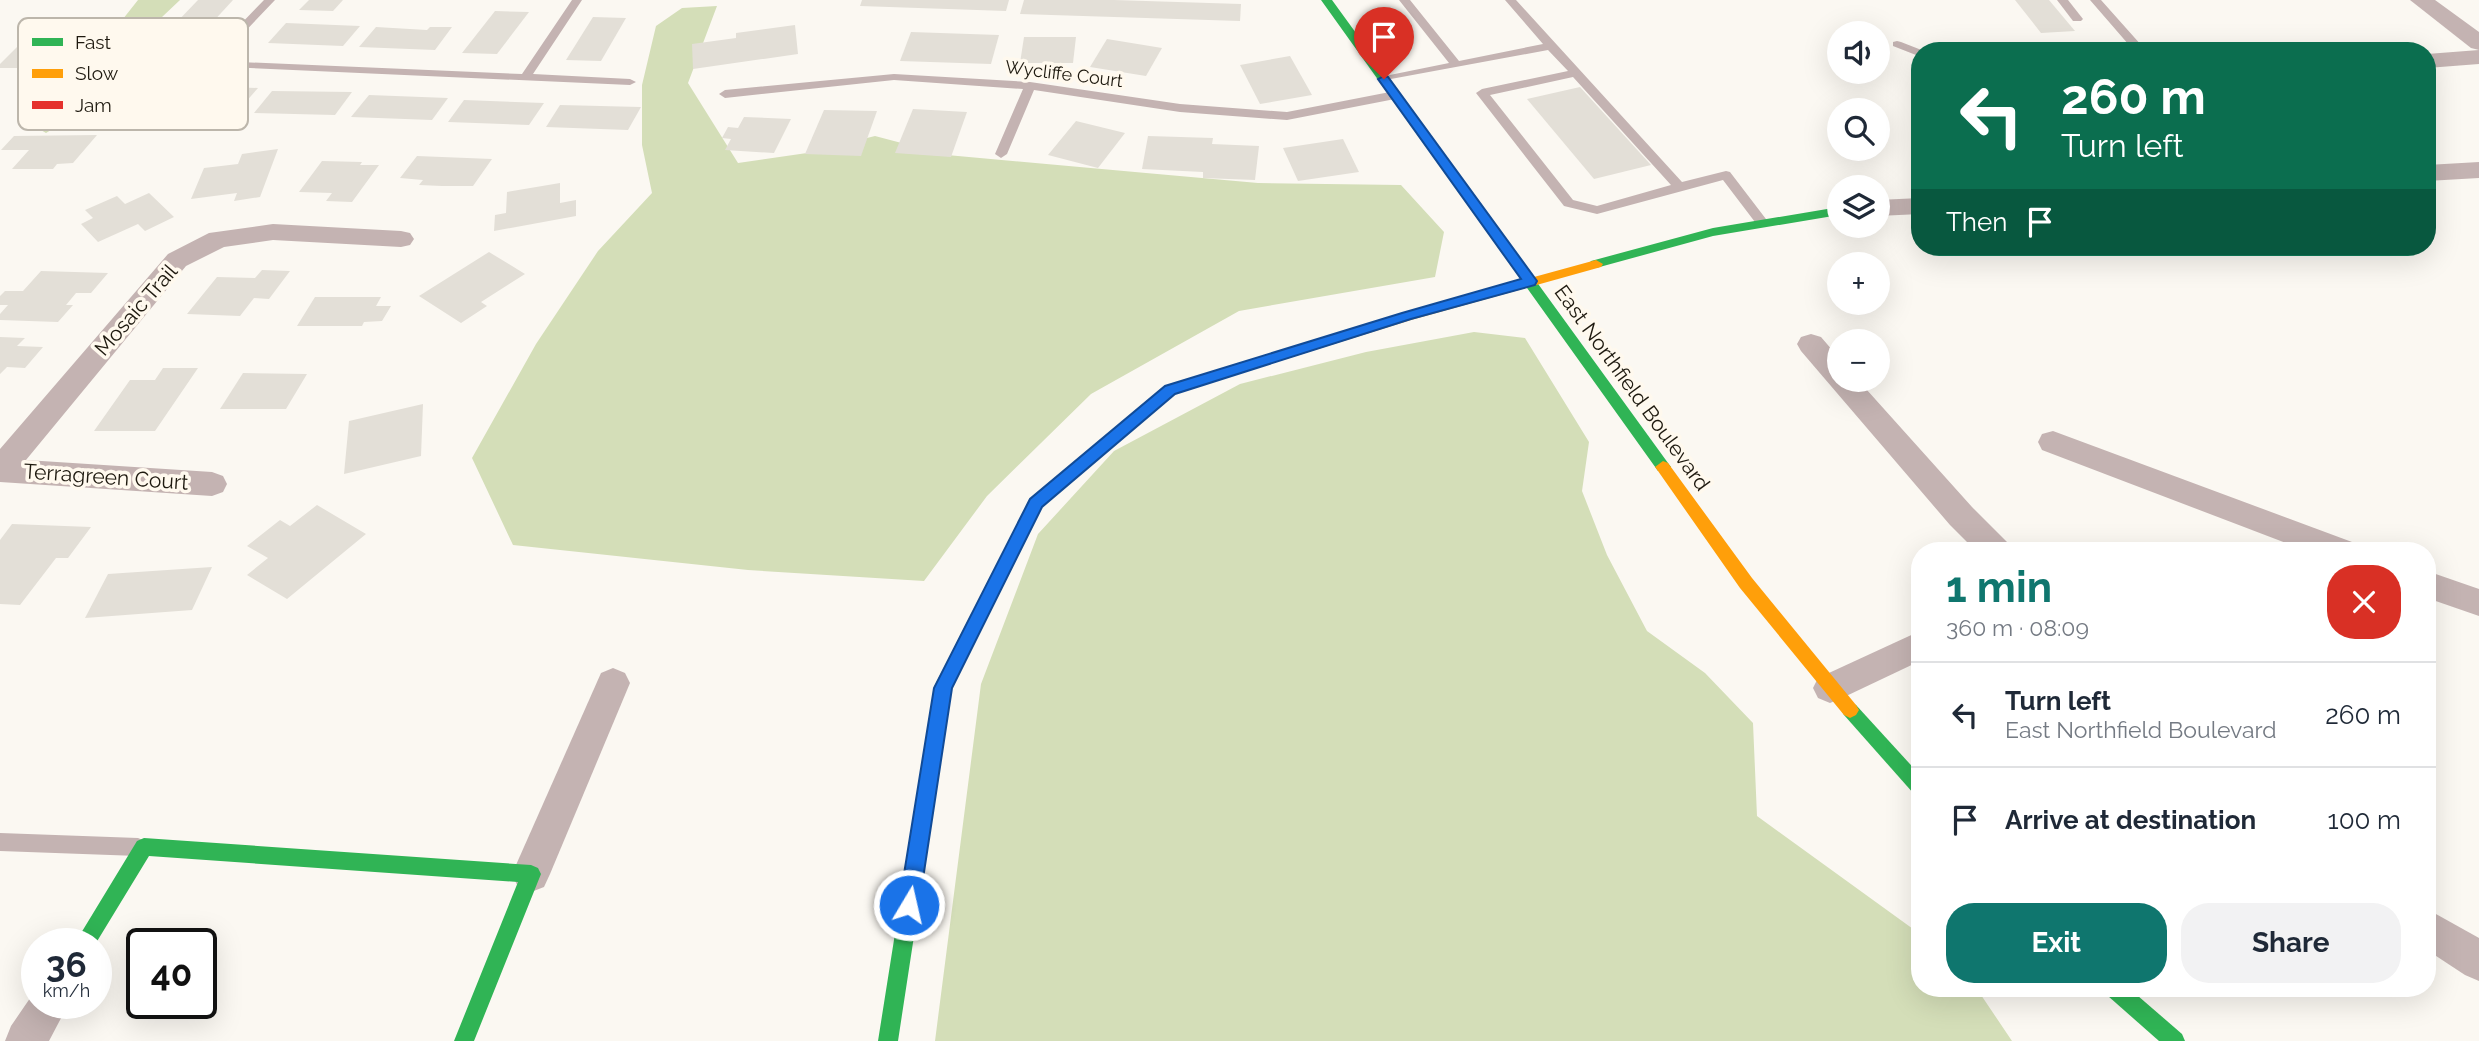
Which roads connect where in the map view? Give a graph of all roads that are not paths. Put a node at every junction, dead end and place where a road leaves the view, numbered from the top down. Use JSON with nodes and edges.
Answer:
{"nodes":[{"id":1,"x":270,"y":0,"type":"edge"},
{"id":2,"x":576,"y":0,"type":"edge"},
{"id":3,"x":1326,"y":0,"type":"edge"},
{"id":4,"x":1404,"y":0,"type":"edge"},
{"id":5,"x":1510,"y":0,"type":"edge"},
{"id":6,"x":2062,"y":0,"type":"edge"},
{"id":7,"x":2095,"y":0,"type":"edge"},
{"id":8,"x":2421,"y":0,"type":"edge"},
{"id":9,"x":2077,"y":19,"type":"dead end"},
{"id":10,"x":248,"y":23,"type":"edge"},
{"id":11,"x":2133,"y":42,"type":"edge"},
{"id":12,"x":2479,"y":43,"type":"edge"},
{"id":13,"x":1897,"y":44,"type":"dead end"},
{"id":14,"x":1551,"y":46,"type":"junction"},
{"id":15,"x":1911,"y":49,"type":"edge"},
{"id":16,"x":2479,"y":57,"type":"edge"},
{"id":17,"x":2436,"y":60,"type":"edge"},
{"id":18,"x":1457,"y":65,"type":"junction"},
{"id":19,"x":248,"y":66,"type":"edge"},
{"id":20,"x":1576,"y":73,"type":"junction"},
{"id":21,"x":524,"y":79,"type":"junction"},
{"id":22,"x":1384,"y":79,"type":"junction"},
{"id":23,"x":630,"y":82,"type":"dead end"},
{"id":24,"x":1030,"y":86,"type":"junction"},
{"id":25,"x":725,"y":94,"type":"dead end"},
{"id":26,"x":1395,"y":95,"type":"junction"},
{"id":27,"x":1001,"y":154,"type":"dead end"},
{"id":28,"x":2479,"y":170,"type":"edge"},
{"id":29,"x":2436,"y":172,"type":"edge"},
{"id":30,"x":1679,"y":187,"type":"junction"},
{"id":31,"x":1911,"y":206,"type":"edge"},
{"id":32,"x":1890,"y":207,"type":"edge"},
{"id":33,"x":1827,"y":213,"type":"edge"},
{"id":34,"x":1763,"y":223,"type":"junction"},
{"id":35,"x":401,"y":239,"type":"dead end"},
{"id":36,"x":1530,"y":281,"type":"junction"},
{"id":37,"x":1811,"y":344,"type":"dead end"},
{"id":38,"x":1827,"y":363,"type":"edge"},
{"id":39,"x":1852,"y":392,"type":"edge"},
{"id":40,"x":2053,"y":442,"type":"dead end"},
{"id":41,"x":0,"y":470,"type":"edge"},
{"id":42,"x":212,"y":484,"type":"dead end"},
{"id":43,"x":1987,"y":542,"type":"edge"},
{"id":44,"x":2317,"y":542,"type":"edge"},
{"id":45,"x":2436,"y":587,"type":"edge"},
{"id":46,"x":2479,"y":603,"type":"edge"},
{"id":47,"x":1911,"y":649,"type":"edge"},
{"id":48,"x":613,"y":683,"type":"dead end"},
{"id":49,"x":1830,"y":688,"type":"junction"},
{"id":50,"x":1911,"y":778,"type":"edge"},
{"id":51,"x":0,"y":842,"type":"edge"},
{"id":52,"x":144,"y":847,"type":"junction"},
{"id":53,"x":531,"y":874,"type":"junction"},
{"id":54,"x":94,"y":928,"type":"edge"},
{"id":55,"x":2436,"y":934,"type":"edge"},
{"id":56,"x":2479,"y":961,"type":"edge"},
{"id":57,"x":2124,"y":997,"type":"edge"},
{"id":58,"x":39,"y":1019,"type":"edge"},
{"id":59,"x":26,"y":1041,"type":"edge"},
{"id":60,"x":464,"y":1041,"type":"edge"},
{"id":61,"x":888,"y":1041,"type":"edge"},
{"id":62,"x":2175,"y":1041,"type":"edge"}],
"edges":[{"from":1,"to":10,"type":"lane"},
{"from":2,"to":21,"type":"lane"},
{"from":3,"to":22,"type":"street","name":"East Northfield Boulevard"},
{"from":4,"to":18,"type":"lane"},
{"from":5,"to":14,"type":"lane"},
{"from":6,"to":9,"type":"lane"},
{"from":7,"to":11,"type":"lane"},
{"from":8,"to":12,"type":"street"},
{"from":13,"to":15,"type":"lane"},
{"from":14,"to":18,"type":"lane"},
{"from":14,"to":20,"type":"lane"},
{"from":16,"to":17,"type":"street"},
{"from":18,"to":22,"type":"lane"},
{"from":19,"to":21,"type":"lane"},
{"from":20,"to":30,"type":"lane"},
{"from":20,"to":30,"type":"lane"},
{"from":21,"to":23,"type":"lane"},
{"from":22,"to":26,"type":"street","name":"East Northfield Boulevard"},
{"from":24,"to":25,"type":"lane","name":"Wycliffe Court"},
{"from":24,"to":26,"type":"lane","name":"Wycliffe Court"},
{"from":24,"to":27,"type":"lane"},
{"from":26,"to":36,"type":"street","name":"East Northfield Boulevard"},
{"from":28,"to":29,"type":"street"},
{"from":30,"to":34,"type":"lane"},
{"from":31,"to":32,"type":"street"},
{"from":33,"to":34,"type":"street"},
{"from":34,"to":36,"type":"street"},
{"from":35,"to":41,"type":"street","name":"Mosaic Trail"},
{"from":36,"to":49,"type":"street","name":"East Northfield Boulevard"},
{"from":36,"to":61,"type":"street"},
{"from":37,"to":38,"type":"street"},
{"from":39,"to":43,"type":"street"},
{"from":40,"to":44,"type":"street"},
{"from":41,"to":42,"type":"street","name":"Terragreen Court"},
{"from":45,"to":46,"type":"street"},
{"from":47,"to":49,"type":"street"},
{"from":48,"to":53,"type":"street"},
{"from":49,"to":50,"type":"street","name":"East Northfield Boulevard"},
{"from":51,"to":52,"type":"lane"},
{"from":52,"to":53,"type":"street"},
{"from":52,"to":54,"type":"street"},
{"from":53,"to":60,"type":"street"},
{"from":55,"to":56,"type":"street"},
{"from":57,"to":62,"type":"street"},
{"from":58,"to":59,"type":"street"}]}
